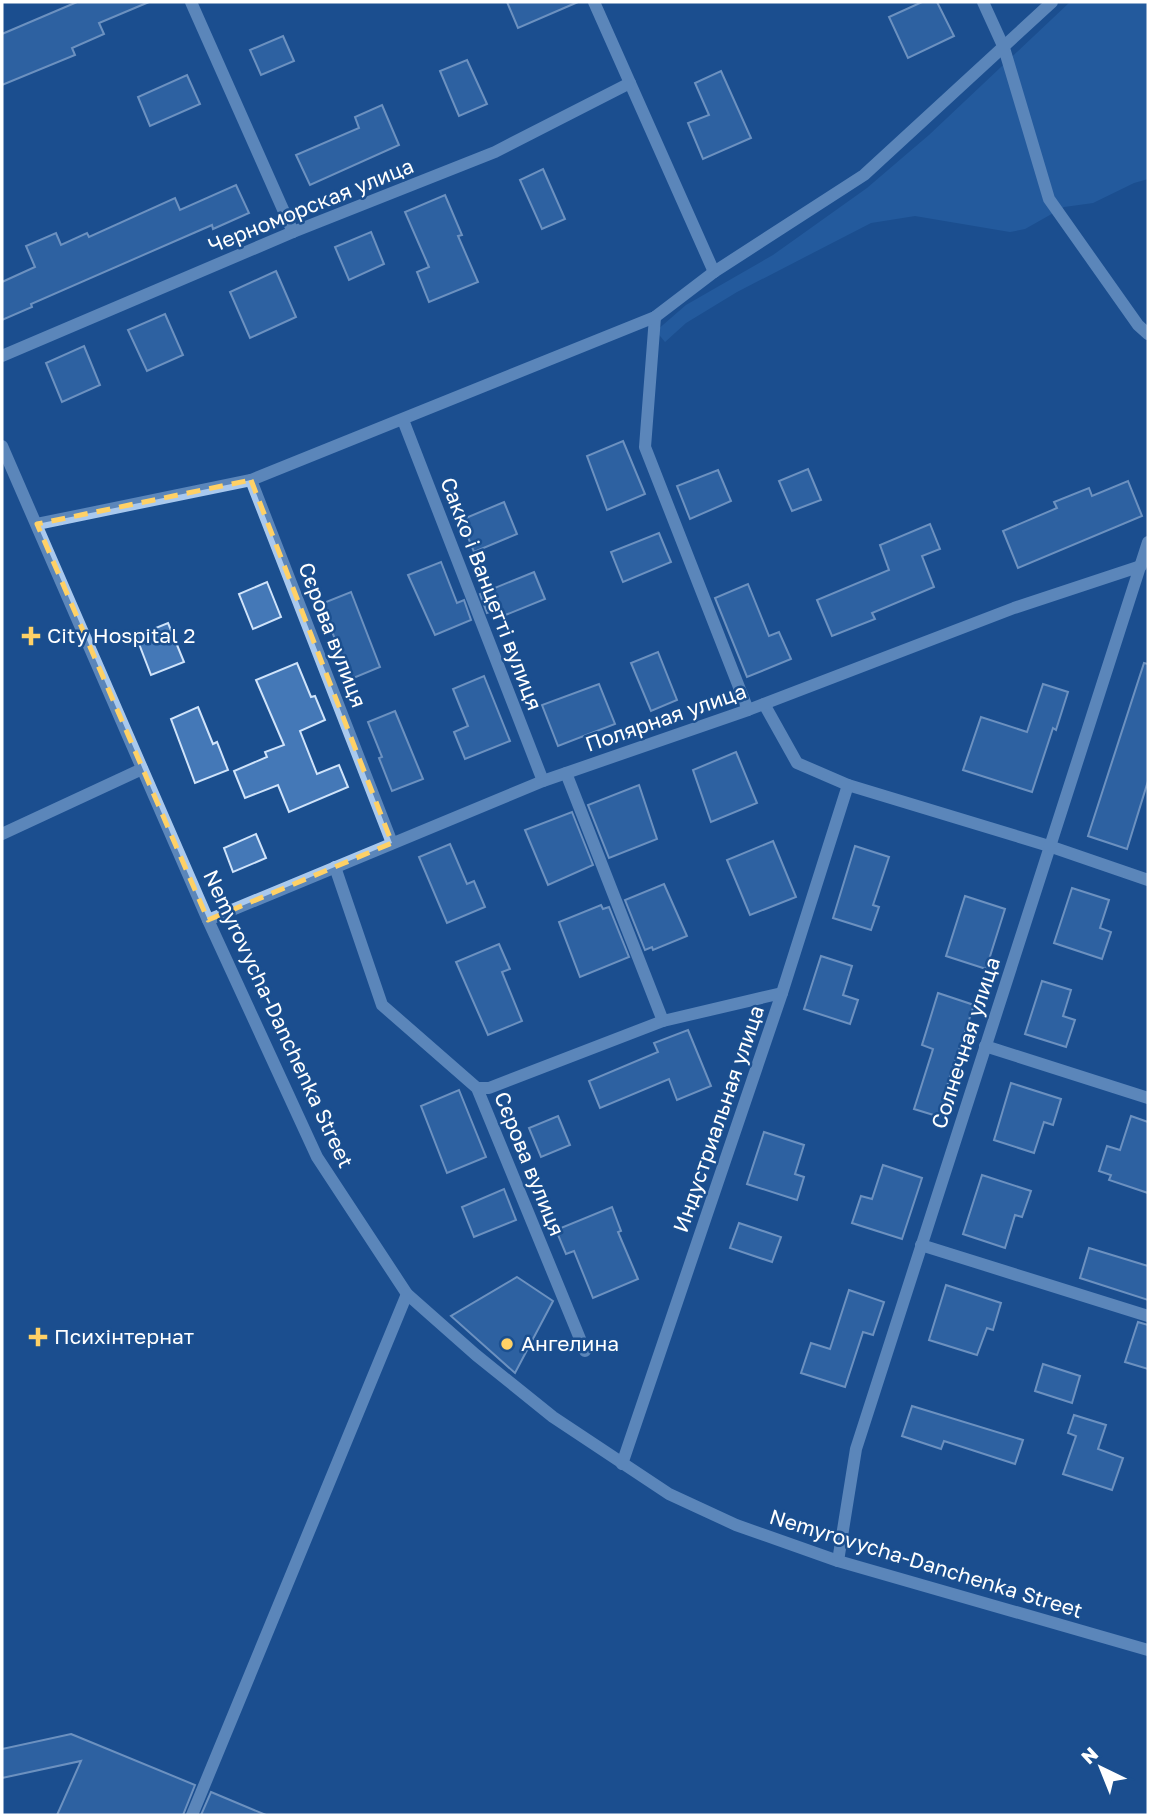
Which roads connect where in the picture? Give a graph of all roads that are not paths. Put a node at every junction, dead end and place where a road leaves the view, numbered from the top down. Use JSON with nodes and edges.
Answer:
{"nodes":[{"id":1,"x":191,"y":2,"type":"edge"},
{"id":2,"x":594,"y":2,"type":"edge"},
{"id":3,"x":982,"y":2,"type":"edge"},
{"id":4,"x":1052,"y":2,"type":"edge"},
{"id":5,"x":1004,"y":48,"type":"junction"},
{"id":6,"x":630,"y":83,"type":"junction"},
{"id":7,"x":293,"y":232,"type":"junction"},
{"id":8,"x":714,"y":272,"type":"junction"},
{"id":9,"x":655,"y":317,"type":"junction"},
{"id":10,"x":1148,"y":334,"type":"edge"},
{"id":11,"x":2,"y":356,"type":"edge"},
{"id":12,"x":403,"y":420,"type":"junction"},
{"id":13,"x":2,"y":446,"type":"edge"},
{"id":14,"x":251,"y":480,"type":"junction"},
{"id":15,"x":37,"y":524,"type":"junction"},
{"id":16,"x":1148,"y":542,"type":"edge"},
{"id":17,"x":1141,"y":566,"type":"junction"},
{"id":18,"x":764,"y":704,"type":"junction"},
{"id":19,"x":748,"y":710,"type":"junction"},
{"id":20,"x":142,"y":769,"type":"junction"},
{"id":21,"x":566,"y":773,"type":"junction"},
{"id":22,"x":543,"y":781,"type":"junction"},
{"id":23,"x":848,"y":785,"type":"junction"},
{"id":24,"x":2,"y":834,"type":"edge"},
{"id":25,"x":393,"y":843,"type":"junction"},
{"id":26,"x":1049,"y":846,"type":"junction"},
{"id":27,"x":335,"y":867,"type":"junction"},
{"id":28,"x":1148,"y":880,"type":"edge"},
{"id":29,"x":208,"y":920,"type":"junction"},
{"id":30,"x":782,"y":993,"type":"junction"},
{"id":31,"x":663,"y":1021,"type":"junction"},
{"id":32,"x":985,"y":1046,"type":"junction"},
{"id":33,"x":477,"y":1087,"type":"junction"},
{"id":34,"x":1148,"y":1098,"type":"edge"},
{"id":35,"x":921,"y":1245,"type":"junction"},
{"id":36,"x":407,"y":1294,"type":"junction"},
{"id":37,"x":1148,"y":1316,"type":"edge"},
{"id":38,"x":585,"y":1352,"type":"dead end"},
{"id":39,"x":622,"y":1464,"type":"junction"},
{"id":40,"x":838,"y":1561,"type":"junction"},
{"id":41,"x":1148,"y":1650,"type":"edge"},
{"id":42,"x":192,"y":1815,"type":"edge"}],
"edges":[{"from":1,"to":7,"type":"street"},
{"from":2,"to":6,"type":"street"},
{"from":3,"to":5,"type":"street"},
{"from":4,"to":5,"type":"street"},
{"from":5,"to":8,"type":"street"},
{"from":5,"to":10,"type":"street"},
{"from":6,"to":7,"type":"street","name":"Черноморская улица"},
{"from":6,"to":8,"type":"street"},
{"from":7,"to":11,"type":"street","name":"Черноморская улица"},
{"from":8,"to":9,"type":"street"},
{"from":9,"to":12,"type":"street"},
{"from":9,"to":19,"type":"street"},
{"from":12,"to":14,"type":"street"},
{"from":12,"to":22,"type":"street","name":"Сакко і Ванцетті вулиця"},
{"from":13,"to":15,"type":"street","name":"Nemyrovycha-Danchenka Street"},
{"from":14,"to":15,"type":"street"},
{"from":14,"to":25,"type":"street","name":"Сєрова вулиця"},
{"from":15,"to":20,"type":"street","name":"Nemyrovycha-Danchenka Street"},
{"from":16,"to":17,"type":"street","name":"Солнечная улица"},
{"from":17,"to":18,"type":"street","name":"Полярная улица"},
{"from":17,"to":26,"type":"street","name":"Солнечная улица"},
{"from":18,"to":19,"type":"street","name":"Полярная улица"},
{"from":18,"to":23,"type":"street"},
{"from":19,"to":21,"type":"street","name":"Полярная улица"},
{"from":20,"to":24,"type":"street"},
{"from":20,"to":29,"type":"street","name":"Nemyrovycha-Danchenka Street"},
{"from":21,"to":22,"type":"street","name":"Полярная улица"},
{"from":21,"to":31,"type":"street"},
{"from":22,"to":25,"type":"street","name":"Полярная улица"},
{"from":23,"to":26,"type":"street"},
{"from":23,"to":30,"type":"street","name":"Индустриальная улица"},
{"from":25,"to":27,"type":"street","name":"Полярная улица"},
{"from":26,"to":28,"type":"street"},
{"from":26,"to":32,"type":"street","name":"Солнечная улица"},
{"from":27,"to":29,"type":"street","name":"Полярная улица"},
{"from":27,"to":33,"type":"street","name":"Сєрова вулиця"},
{"from":29,"to":36,"type":"street","name":"Nemyrovycha-Danchenka Street"},
{"from":30,"to":31,"type":"street"},
{"from":30,"to":39,"type":"street","name":"Индустриальная улица"},
{"from":31,"to":33,"type":"street"},
{"from":32,"to":34,"type":"street"},
{"from":32,"to":35,"type":"street","name":"Солнечная улица"},
{"from":33,"to":38,"type":"street","name":"Сєрова вулиця"},
{"from":35,"to":37,"type":"street"},
{"from":35,"to":40,"type":"street","name":"Солнечная улица"},
{"from":36,"to":39,"type":"street","name":"Nemyrovycha-Danchenka Street"},
{"from":36,"to":42,"type":"street"},
{"from":39,"to":40,"type":"street","name":"Nemyrovycha-Danchenka Street"},
{"from":40,"to":41,"type":"street","name":"Nemyrovycha-Danchenka Street"}]}
